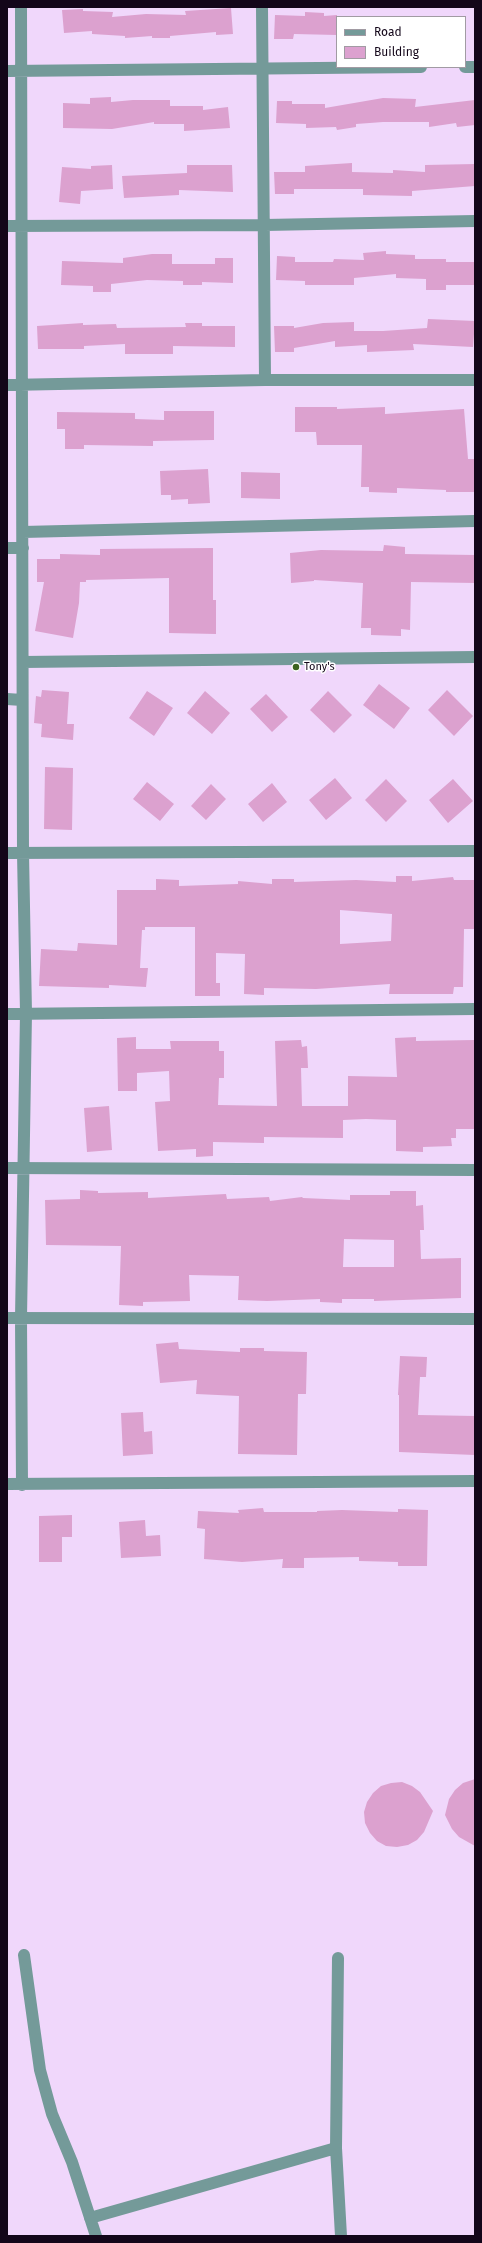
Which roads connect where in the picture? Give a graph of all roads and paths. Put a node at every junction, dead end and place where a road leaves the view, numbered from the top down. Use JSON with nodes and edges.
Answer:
{"nodes":[{"id":1,"x":21,"y":7,"type":"edge"},
{"id":2,"x":262,"y":7,"type":"edge"},
{"id":3,"x":262,"y":68,"type":"junction"},
{"id":4,"x":336,"y":68,"type":"edge"},
{"id":5,"x":7,"y":71,"type":"edge"},
{"id":6,"x":22,"y":71,"type":"junction"},
{"id":7,"x":475,"y":221,"type":"edge"},
{"id":8,"x":265,"y":225,"type":"junction"},
{"id":9,"x":7,"y":226,"type":"edge"},
{"id":10,"x":21,"y":226,"type":"junction"},
{"id":11,"x":265,"y":380,"type":"junction"},
{"id":12,"x":475,"y":380,"type":"edge"},
{"id":13,"x":7,"y":385,"type":"edge"},
{"id":14,"x":23,"y":385,"type":"junction"},
{"id":15,"x":475,"y":521,"type":"edge"},
{"id":16,"x":23,"y":532,"type":"junction"},
{"id":17,"x":7,"y":548,"type":"edge"},
{"id":18,"x":23,"y":548,"type":"junction"},
{"id":19,"x":475,"y":657,"type":"edge"},
{"id":20,"x":23,"y":662,"type":"junction"},
{"id":21,"x":7,"y":699,"type":"edge"},
{"id":22,"x":22,"y":700,"type":"junction"},
{"id":23,"x":475,"y":851,"type":"edge"},
{"id":24,"x":7,"y":853,"type":"edge"},
{"id":25,"x":23,"y":853,"type":"junction"},
{"id":26,"x":475,"y":1009,"type":"edge"},
{"id":27,"x":26,"y":1013,"type":"junction"},
{"id":28,"x":7,"y":1014,"type":"edge"},
{"id":29,"x":7,"y":1168,"type":"edge"},
{"id":30,"x":23,"y":1168,"type":"junction"},
{"id":31,"x":475,"y":1170,"type":"edge"},
{"id":32,"x":7,"y":1318,"type":"edge"},
{"id":33,"x":21,"y":1318,"type":"junction"},
{"id":34,"x":475,"y":1319,"type":"edge"},
{"id":35,"x":475,"y":1481,"type":"edge"},
{"id":36,"x":7,"y":1484,"type":"edge"},
{"id":37,"x":22,"y":1485,"type":"junction"},
{"id":38,"x":24,"y":1955,"type":"dead end"},
{"id":39,"x":338,"y":1958,"type":"dead end"},
{"id":40,"x":336,"y":2148,"type":"junction"},
{"id":41,"x":90,"y":2218,"type":"junction"},
{"id":42,"x":96,"y":2236,"type":"edge"},
{"id":43,"x":341,"y":2236,"type":"edge"}],
"edges":[{"from":1,"to":6,"type":"street"},
{"from":2,"to":3,"type":"street"},
{"from":3,"to":4,"type":"street"},
{"from":3,"to":6,"type":"street"},
{"from":3,"to":8,"type":"street"},
{"from":5,"to":6,"type":"street"},
{"from":6,"to":10,"type":"street"},
{"from":7,"to":8,"type":"street"},
{"from":8,"to":10,"type":"street"},
{"from":8,"to":11,"type":"street"},
{"from":9,"to":10,"type":"street"},
{"from":10,"to":14,"type":"street"},
{"from":11,"to":12,"type":"street"},
{"from":11,"to":14,"type":"street"},
{"from":13,"to":14,"type":"street"},
{"from":14,"to":16,"type":"street"},
{"from":15,"to":16,"type":"street"},
{"from":16,"to":18,"type":"street"},
{"from":17,"to":18,"type":"street"},
{"from":18,"to":20,"type":"street"},
{"from":19,"to":20,"type":"street"},
{"from":20,"to":22,"type":"street"},
{"from":21,"to":22,"type":"street"},
{"from":22,"to":25,"type":"street"},
{"from":23,"to":25,"type":"street"},
{"from":24,"to":25,"type":"street"},
{"from":25,"to":27,"type":"street"},
{"from":26,"to":27,"type":"street"},
{"from":27,"to":28,"type":"street"},
{"from":27,"to":30,"type":"street"},
{"from":29,"to":30,"type":"street"},
{"from":30,"to":31,"type":"street"},
{"from":30,"to":33,"type":"street"},
{"from":32,"to":33,"type":"street"},
{"from":33,"to":34,"type":"street"},
{"from":33,"to":37,"type":"street"},
{"from":35,"to":37,"type":"street"},
{"from":36,"to":37,"type":"street"},
{"from":38,"to":41,"type":"street"},
{"from":39,"to":40,"type":"street"},
{"from":40,"to":41,"type":"street"},
{"from":40,"to":43,"type":"street"},
{"from":41,"to":42,"type":"street"}]}
